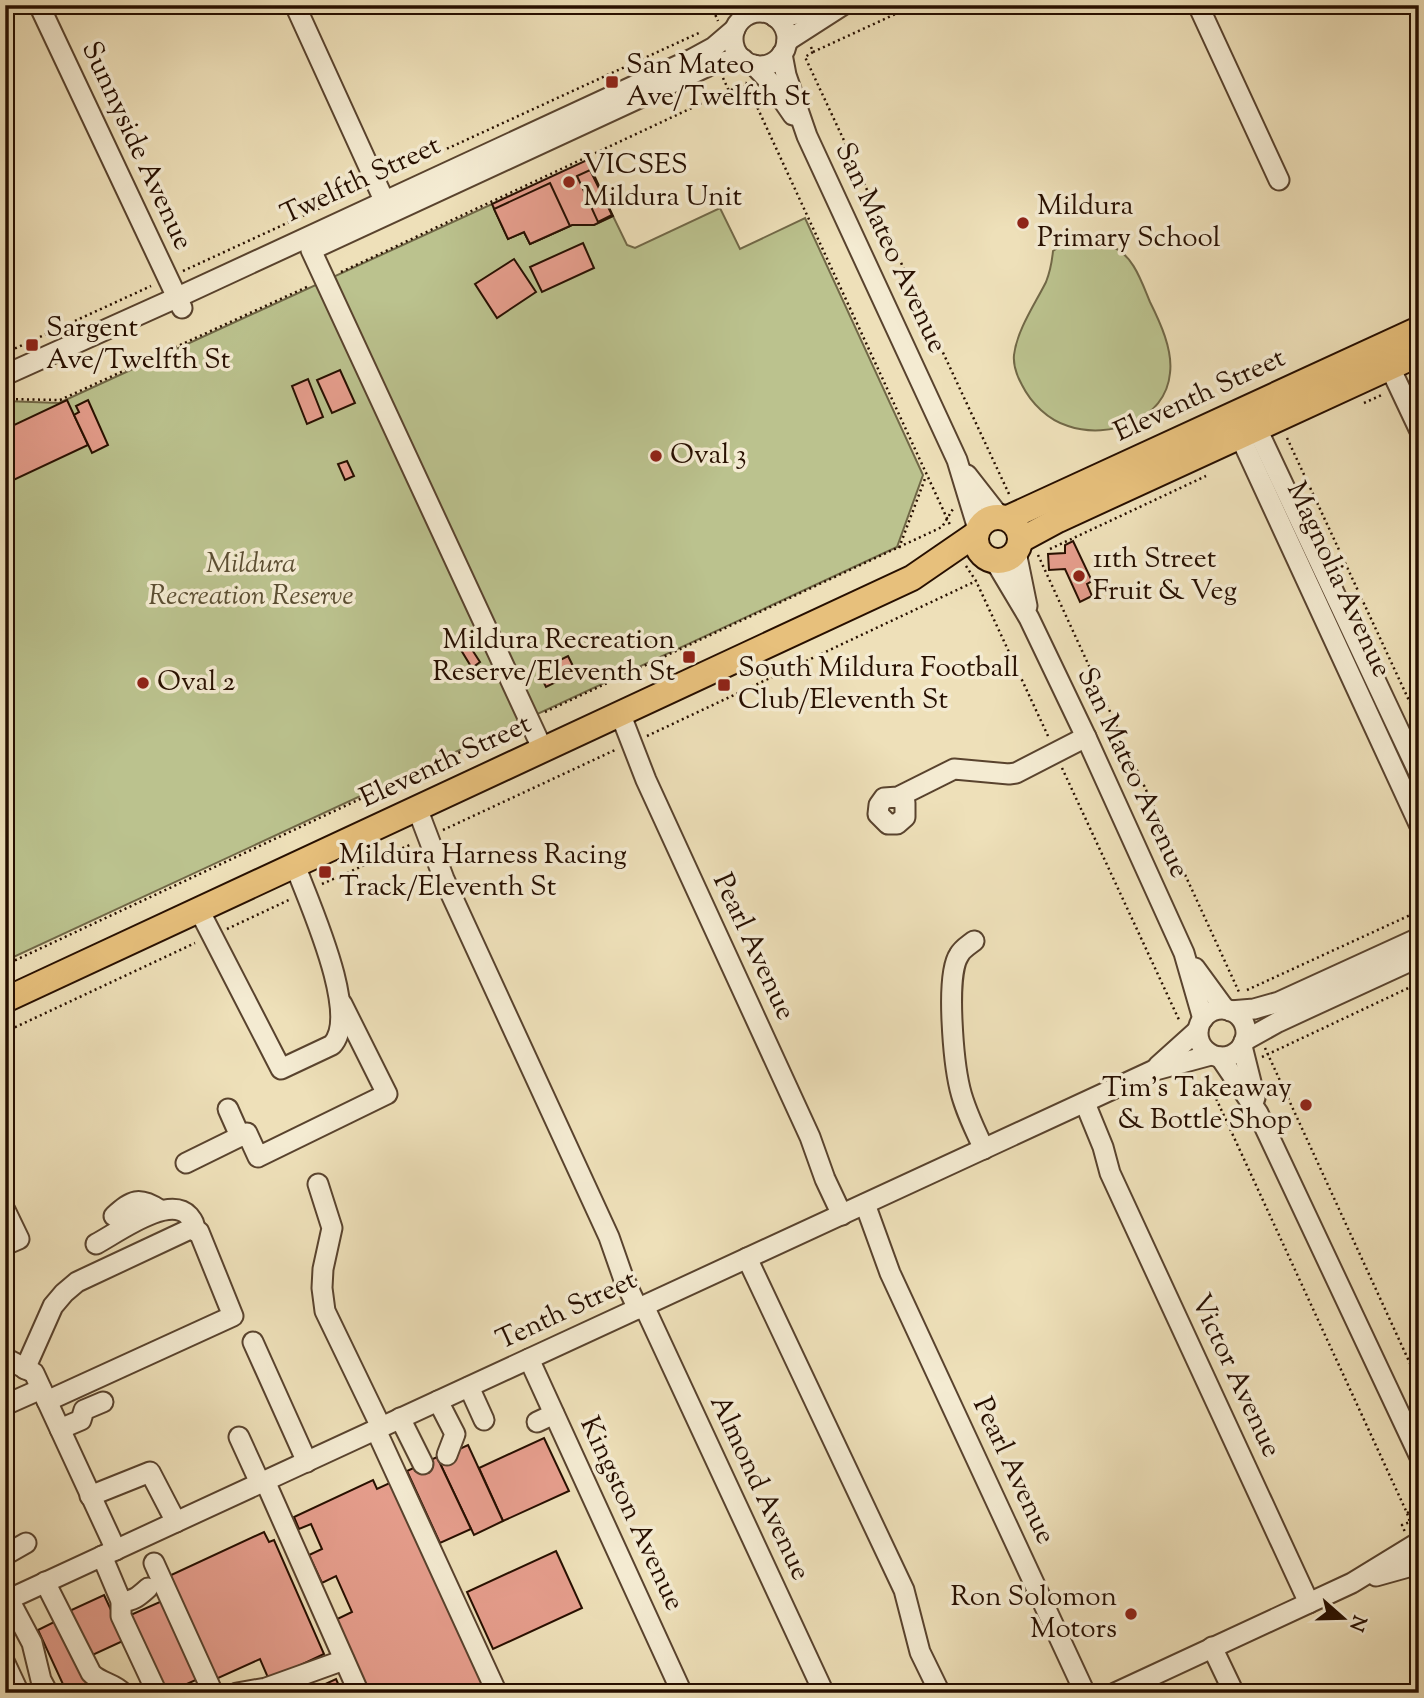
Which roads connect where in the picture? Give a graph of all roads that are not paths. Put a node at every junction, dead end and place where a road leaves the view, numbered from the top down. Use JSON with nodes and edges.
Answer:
{"nodes":[{"id":1,"x":39,"y":5,"type":"edge"},
{"id":2,"x":295,"y":5,"type":"edge"},
{"id":3,"x":825,"y":5,"type":"edge"},
{"id":4,"x":843,"y":5,"type":"edge"},
{"id":5,"x":1198,"y":5,"type":"edge"},
{"id":6,"x":765,"y":11,"type":"edge"},
{"id":7,"x":733,"y":20,"type":"edge"},
{"id":8,"x":708,"y":48,"type":"junction"},
{"id":9,"x":784,"y":48,"type":"junction"},
{"id":10,"x":749,"y":62,"type":"junction"},
{"id":11,"x":807,"y":136,"type":"junction"},
{"id":12,"x":1279,"y":180,"type":"dead end"},
{"id":13,"x":388,"y":208,"type":"junction"},
{"id":14,"x":311,"y":250,"type":"junction"},
{"id":15,"x":179,"y":304,"type":"junction"},
{"id":16,"x":1419,"y":329,"type":"edge"},
{"id":17,"x":1419,"y":354,"type":"edge"},
{"id":18,"x":1384,"y":357,"type":"junction"},
{"id":19,"x":5,"y":375,"type":"edge"},
{"id":20,"x":5,"y":382,"type":"edge"},
{"id":21,"x":1238,"y":411,"type":"junction"},
{"id":22,"x":1419,"y":429,"type":"edge"},
{"id":23,"x":1255,"y":438,"type":"junction"},
{"id":24,"x":1290,"y":521,"type":"junction"},
{"id":25,"x":998,"y":541,"type":"junction"},
{"id":26,"x":1321,"y":587,"type":"junction"},
{"id":27,"x":1359,"y":646,"type":"junction"},
{"id":28,"x":1341,"y":655,"type":"junction"},
{"id":29,"x":1391,"y":712,"type":"junction"},
{"id":30,"x":615,"y":716,"type":"junction"},
{"id":31,"x":1371,"y":720,"type":"junction"},
{"id":32,"x":1086,"y":737,"type":"junction"},
{"id":33,"x":543,"y":750,"type":"junction"},
{"id":34,"x":1410,"y":755,"type":"junction"},
{"id":35,"x":1391,"y":764,"type":"junction"},
{"id":36,"x":1419,"y":773,"type":"edge"},
{"id":37,"x":898,"y":797,"type":"dead end"},
{"id":38,"x":412,"y":811,"type":"junction"},
{"id":39,"x":1416,"y":813,"type":"edge"},
{"id":40,"x":295,"y":865,"type":"junction"},
{"id":41,"x":199,"y":909,"type":"junction"},
{"id":42,"x":1419,"y":937,"type":"edge"},
{"id":43,"x":974,"y":941,"type":"dead end"},
{"id":44,"x":1184,"y":953,"type":"junction"},
{"id":45,"x":1419,"y":957,"type":"edge"},
{"id":46,"x":338,"y":995,"type":"junction"},
{"id":47,"x":5,"y":1000,"type":"edge"},
{"id":48,"x":1227,"y":1010,"type":"junction"},
{"id":49,"x":1194,"y":1038,"type":"junction"},
{"id":50,"x":1249,"y":1040,"type":"junction"},
{"id":51,"x":1215,"y":1056,"type":"junction"},
{"id":52,"x":1079,"y":1105,"type":"junction"},
{"id":53,"x":228,"y":1109,"type":"dead end"},
{"id":54,"x":1258,"y":1113,"type":"junction"},
{"id":55,"x":240,"y":1136,"type":"junction"},
{"id":56,"x":984,"y":1149,"type":"junction"},
{"id":57,"x":186,"y":1163,"type":"dead end"},
{"id":58,"x":318,"y":1184,"type":"dead end"},
{"id":59,"x":5,"y":1210,"type":"edge"},
{"id":60,"x":160,"y":1210,"type":"junction"},
{"id":61,"x":853,"y":1210,"type":"junction"},
{"id":62,"x":114,"y":1216,"type":"dead end"},
{"id":63,"x":195,"y":1231,"type":"junction"},
{"id":64,"x":96,"y":1244,"type":"dead end"},
{"id":65,"x":5,"y":1245,"type":"edge"},
{"id":66,"x":747,"y":1258,"type":"junction"},
{"id":67,"x":643,"y":1306,"type":"junction"},
{"id":68,"x":253,"y":1342,"type":"dead end"},
{"id":69,"x":5,"y":1358,"type":"edge"},
{"id":70,"x":529,"y":1359,"type":"junction"},
{"id":71,"x":37,"y":1383,"type":"junction"},
{"id":72,"x":469,"y":1387,"type":"junction"},
{"id":73,"x":438,"y":1401,"type":"junction"},
{"id":74,"x":103,"y":1402,"type":"dead end"},
{"id":75,"x":5,"y":1405,"type":"edge"},
{"id":76,"x":400,"y":1419,"type":"junction"},
{"id":77,"x":484,"y":1420,"type":"dead end"},
{"id":78,"x":60,"y":1429,"type":"junction"},
{"id":79,"x":378,"y":1429,"type":"junction"},
{"id":80,"x":239,"y":1437,"type":"dead end"},
{"id":81,"x":1416,"y":1450,"type":"edge"},
{"id":82,"x":447,"y":1455,"type":"dead end"},
{"id":83,"x":415,"y":1458,"type":"dead end"},
{"id":84,"x":307,"y":1462,"type":"junction"},
{"id":85,"x":1419,"y":1468,"type":"edge"},
{"id":86,"x":262,"y":1482,"type":"junction"},
{"id":87,"x":90,"y":1496,"type":"junction"},
{"id":88,"x":176,"y":1522,"type":"junction"},
{"id":89,"x":26,"y":1542,"type":"dead end"},
{"id":90,"x":1417,"y":1551,"type":"edge"},
{"id":91,"x":109,"y":1553,"type":"junction"},
{"id":92,"x":5,"y":1555,"type":"edge"},
{"id":93,"x":154,"y":1563,"type":"dead end"},
{"id":94,"x":46,"y":1582,"type":"junction"},
{"id":95,"x":148,"y":1588,"type":"dead end"},
{"id":96,"x":6,"y":1597,"type":"edge"},
{"id":97,"x":121,"y":1601,"type":"junction"},
{"id":98,"x":1309,"y":1603,"type":"junction"},
{"id":99,"x":1213,"y":1647,"type":"junction"},
{"id":100,"x":344,"y":1660,"type":"junction"},
{"id":101,"x":5,"y":1663,"type":"edge"},
{"id":102,"x":19,"y":1693,"type":"edge"},
{"id":103,"x":48,"y":1693,"type":"edge"},
{"id":104,"x":123,"y":1693,"type":"edge"},
{"id":105,"x":157,"y":1693,"type":"edge"},
{"id":106,"x":213,"y":1693,"type":"edge"},
{"id":107,"x":237,"y":1693,"type":"edge"},
{"id":108,"x":359,"y":1693,"type":"edge"},
{"id":109,"x":497,"y":1693,"type":"edge"},
{"id":110,"x":682,"y":1693,"type":"edge"},
{"id":111,"x":824,"y":1693,"type":"edge"},
{"id":112,"x":940,"y":1693,"type":"edge"},
{"id":113,"x":1085,"y":1693,"type":"edge"},
{"id":114,"x":1115,"y":1693,"type":"edge"},
{"id":115,"x":1234,"y":1693,"type":"edge"}],
"edges":[{"from":1,"to":15,"type":"street","name":"Sunnyside Avenue"},
{"from":2,"to":13,"type":"street"},
{"from":3,"to":6,"type":"street"},
{"from":4,"to":9,"type":"street"},
{"from":5,"to":12,"type":"street"},
{"from":6,"to":7,"type":"street"},
{"from":6,"to":9,"type":"street"},
{"from":7,"to":8,"type":"street","name":"Twelfth Street"},
{"from":7,"to":10,"type":"street"},
{"from":8,"to":10,"type":"street","name":"Twelfth Street"},
{"from":8,"to":13,"type":"street","name":"Twelfth Street"},
{"from":9,"to":10,"type":"street"},
{"from":9,"to":11,"type":"street","name":"San Mateo Avenue"},
{"from":10,"to":11,"type":"street","name":"San Mateo Avenue"},
{"from":11,"to":25,"type":"street","name":"San Mateo Avenue"},
{"from":13,"to":14,"type":"street","name":"Twelfth Street"},
{"from":13,"to":15,"type":"street","name":"Twelfth Street"},
{"from":14,"to":15,"type":"street","name":"Twelfth Street"},
{"from":14,"to":33,"type":"street"},
{"from":15,"to":19,"type":"street","name":"Twelfth Street"},
{"from":15,"to":20,"type":"street","name":"Twelfth Street"},
{"from":16,"to":18,"type":"main road","name":"Eleventh Street"},
{"from":17,"to":18,"type":"main road","name":"Eleventh Street"},
{"from":18,"to":21,"type":"main road","name":"Eleventh Street"},
{"from":18,"to":22,"type":"street"},
{"from":18,"to":23,"type":"main road","name":"Eleventh Street"},
{"from":21,"to":23,"type":"main road"},
{"from":21,"to":25,"type":"main road","name":"Eleventh Street"},
{"from":23,"to":24,"type":"street","name":"Magnolia Avenue"},
{"from":23,"to":24,"type":"street","name":"Magnolia Avenue"},
{"from":23,"to":25,"type":"main road","name":"Eleventh Street"},
{"from":24,"to":26,"type":"street","name":"Magnolia Avenue"},
{"from":25,"to":30,"type":"main road","name":"Eleventh Street"},
{"from":25,"to":32,"type":"street","name":"San Mateo Avenue"},
{"from":26,"to":27,"type":"street","name":"Magnolia Avenue"},
{"from":26,"to":28,"type":"street","name":"Magnolia Avenue"},
{"from":27,"to":28,"type":"street"},
{"from":27,"to":29,"type":"street","name":"Magnolia Avenue"},
{"from":28,"to":31,"type":"street","name":"Magnolia Avenue"},
{"from":29,"to":31,"type":"street"},
{"from":29,"to":34,"type":"street","name":"Magnolia Avenue"},
{"from":30,"to":33,"type":"main road","name":"Eleventh Street"},
{"from":30,"to":61,"type":"street","name":"Pearl Avenue"},
{"from":31,"to":35,"type":"street","name":"Magnolia Avenue"},
{"from":32,"to":37,"type":"street"},
{"from":32,"to":44,"type":"street","name":"San Mateo Avenue"},
{"from":33,"to":38,"type":"main road","name":"Eleventh Street"},
{"from":34,"to":35,"type":"street"},
{"from":34,"to":36,"type":"street","name":"Magnolia Avenue"},
{"from":35,"to":39,"type":"street","name":"Magnolia Avenue"},
{"from":38,"to":40,"type":"main road","name":"Eleventh Street"},
{"from":38,"to":67,"type":"street","name":"Almond Avenue"},
{"from":40,"to":41,"type":"main road","name":"Eleventh Street"},
{"from":40,"to":46,"type":"street"},
{"from":41,"to":46,"type":"street"},
{"from":41,"to":47,"type":"main road","name":"Eleventh Street"},
{"from":42,"to":48,"type":"street"},
{"from":43,"to":56,"type":"street"},
{"from":44,"to":48,"type":"street","name":"San Mateo Avenue"},
{"from":44,"to":49,"type":"street","name":"San Mateo Avenue"},
{"from":45,"to":50,"type":"street"},
{"from":46,"to":55,"type":"street"},
{"from":48,"to":49,"type":"street"},
{"from":48,"to":50,"type":"street"},
{"from":49,"to":51,"type":"street","name":"Tenth Street"},
{"from":49,"to":51,"type":"street","name":"San Mateo Avenue"},
{"from":49,"to":52,"type":"street","name":"Tenth Street"},
{"from":50,"to":51,"type":"street"},
{"from":50,"to":54,"type":"street"},
{"from":51,"to":54,"type":"street"},
{"from":52,"to":56,"type":"street","name":"Tenth Street"},
{"from":52,"to":98,"type":"street","name":"Victor Avenue"},
{"from":53,"to":55,"type":"street"},
{"from":54,"to":81,"type":"street"},
{"from":55,"to":57,"type":"street"},
{"from":56,"to":61,"type":"street","name":"Tenth Street"},
{"from":58,"to":79,"type":"street"},
{"from":59,"to":65,"type":"street"},
{"from":60,"to":62,"type":"street"},
{"from":60,"to":63,"type":"street"},
{"from":60,"to":64,"type":"street"},
{"from":61,"to":66,"type":"street","name":"Tenth Street"},
{"from":61,"to":113,"type":"street","name":"Pearl Avenue"},
{"from":63,"to":71,"type":"street"},
{"from":63,"to":71,"type":"street"},
{"from":66,"to":67,"type":"street","name":"Tenth Street"},
{"from":66,"to":112,"type":"street"},
{"from":67,"to":70,"type":"street","name":"Tenth Street"},
{"from":67,"to":111,"type":"street","name":"Almond Avenue"},
{"from":68,"to":84,"type":"street"},
{"from":69,"to":71,"type":"street"},
{"from":70,"to":72,"type":"street","name":"Tenth Street"},
{"from":70,"to":110,"type":"street","name":"Kingston Avenue"},
{"from":71,"to":75,"type":"street"},
{"from":71,"to":78,"type":"street"},
{"from":72,"to":73,"type":"street","name":"Tenth Street"},
{"from":72,"to":77,"type":"street"},
{"from":73,"to":76,"type":"street","name":"Tenth Street"},
{"from":73,"to":82,"type":"street"},
{"from":74,"to":78,"type":"street"},
{"from":76,"to":79,"type":"street","name":"Tenth Street"},
{"from":76,"to":83,"type":"street"},
{"from":78,"to":87,"type":"street"},
{"from":79,"to":84,"type":"street","name":"Tenth Street"},
{"from":79,"to":109,"type":"street"},
{"from":80,"to":86,"type":"street"},
{"from":81,"to":85,"type":"street"},
{"from":84,"to":86,"type":"street","name":"Tenth Street"},
{"from":86,"to":88,"type":"street","name":"Tenth Street"},
{"from":86,"to":100,"type":"street"},
{"from":87,"to":88,"type":"street"},
{"from":87,"to":91,"type":"street"},
{"from":88,"to":91,"type":"street","name":"Tenth Street"},
{"from":89,"to":92,"type":"street"},
{"from":90,"to":98,"type":"street"},
{"from":91,"to":94,"type":"street","name":"Tenth Street"},
{"from":91,"to":97,"type":"street"},
{"from":93,"to":106,"type":"street"},
{"from":94,"to":96,"type":"street","name":"Tenth Street"},
{"from":94,"to":104,"type":"street"},
{"from":95,"to":97,"type":"street"},
{"from":96,"to":103,"type":"street"},
{"from":97,"to":105,"type":"street"},
{"from":98,"to":99,"type":"street"},
{"from":99,"to":114,"type":"street"},
{"from":99,"to":115,"type":"street"},
{"from":100,"to":107,"type":"street"},
{"from":100,"to":108,"type":"street"},
{"from":101,"to":102,"type":"street"}]}
